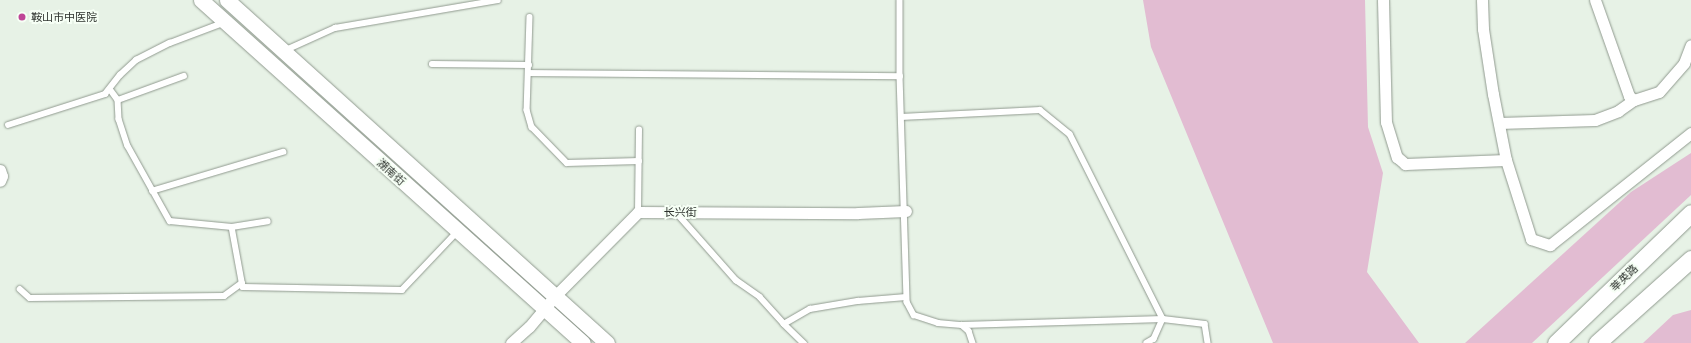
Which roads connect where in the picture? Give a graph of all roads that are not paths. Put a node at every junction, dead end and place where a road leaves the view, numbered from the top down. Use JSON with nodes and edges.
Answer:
{"nodes":[{"id":1,"x":201,"y":0,"type":"edge"},
{"id":2,"x":227,"y":0,"type":"edge"},
{"id":3,"x":498,"y":0,"type":"edge"},
{"id":4,"x":900,"y":0,"type":"edge"},
{"id":5,"x":1383,"y":0,"type":"edge"},
{"id":6,"x":1482,"y":0,"type":"edge"},
{"id":7,"x":1595,"y":0,"type":"edge"},
{"id":8,"x":530,"y":17,"type":"dead end"},
{"id":9,"x":226,"y":22,"type":"junction"},
{"id":10,"x":1691,"y":45,"type":"edge"},
{"id":11,"x":284,"y":51,"type":"junction"},
{"id":12,"x":432,"y":64,"type":"dead end"},
{"id":13,"x":528,"y":65,"type":"junction"},
{"id":14,"x":528,"y":73,"type":"junction"},
{"id":15,"x":184,"y":76,"type":"dead end"},
{"id":16,"x":900,"y":76,"type":"junction"},
{"id":17,"x":110,"y":89,"type":"junction"},
{"id":18,"x":118,"y":100,"type":"junction"},
{"id":19,"x":1634,"y":100,"type":"junction"},
{"id":20,"x":901,"y":117,"type":"junction"},
{"id":21,"x":1499,"y":123,"type":"junction"},
{"id":22,"x":8,"y":125,"type":"dead end"},
{"id":23,"x":639,"y":130,"type":"dead end"},
{"id":24,"x":1691,"y":134,"type":"edge"},
{"id":25,"x":283,"y":152,"type":"dead end"},
{"id":26,"x":1506,"y":160,"type":"junction"},
{"id":27,"x":638,"y":161,"type":"junction"},
{"id":28,"x":0,"y":170,"type":"edge"},
{"id":29,"x":0,"y":181,"type":"edge"},
{"id":30,"x":152,"y":191,"type":"junction"},
{"id":31,"x":906,"y":211,"type":"junction"},
{"id":32,"x":638,"y":212,"type":"junction"},
{"id":33,"x":676,"y":212,"type":"junction"},
{"id":34,"x":1691,"y":213,"type":"edge"},
{"id":35,"x":268,"y":221,"type":"dead end"},
{"id":36,"x":232,"y":227,"type":"junction"},
{"id":37,"x":457,"y":232,"type":"junction"},
{"id":38,"x":1691,"y":259,"type":"edge"},
{"id":39,"x":242,"y":283,"type":"junction"},
{"id":40,"x":20,"y":289,"type":"dead end"},
{"id":41,"x":555,"y":296,"type":"junction"},
{"id":42,"x":906,"y":297,"type":"junction"},
{"id":43,"x":545,"y":309,"type":"junction"},
{"id":44,"x":1164,"y":319,"type":"junction"},
{"id":45,"x":784,"y":324,"type":"junction"},
{"id":46,"x":962,"y":325,"type":"junction"},
{"id":47,"x":511,"y":343,"type":"edge"},
{"id":48,"x":583,"y":343,"type":"edge"},
{"id":49,"x":607,"y":343,"type":"edge"},
{"id":50,"x":804,"y":343,"type":"edge"},
{"id":51,"x":972,"y":343,"type":"edge"},
{"id":52,"x":1147,"y":343,"type":"edge"},
{"id":53,"x":1208,"y":343,"type":"edge"},
{"id":54,"x":1556,"y":343,"type":"edge"},
{"id":55,"x":1597,"y":343,"type":"edge"}],
"edges":[{"from":1,"to":9,"type":"main road","name":"湖南街"},
{"from":2,"to":11,"type":"main road","name":"湖南街"},
{"from":3,"to":11,"type":"lane"},
{"from":4,"to":16,"type":"lane"},
{"from":5,"to":26,"type":"street"},
{"from":6,"to":21,"type":"street"},
{"from":7,"to":19,"type":"street"},
{"from":8,"to":13,"type":"lane"},
{"from":9,"to":17,"type":"lane"},
{"from":9,"to":37,"type":"main road","name":"湖南街"},
{"from":10,"to":19,"type":"street"},
{"from":11,"to":41,"type":"main road","name":"湖南街"},
{"from":12,"to":13,"type":"lane"},
{"from":13,"to":14,"type":"lane"},
{"from":14,"to":16,"type":"lane"},
{"from":14,"to":27,"type":"lane"},
{"from":15,"to":18,"type":"lane"},
{"from":16,"to":20,"type":"lane"},
{"from":17,"to":18,"type":"lane"},
{"from":17,"to":22,"type":"lane"},
{"from":18,"to":30,"type":"lane"},
{"from":19,"to":21,"type":"street"},
{"from":20,"to":31,"type":"lane"},
{"from":20,"to":44,"type":"lane"},
{"from":21,"to":26,"type":"street"},
{"from":23,"to":27,"type":"lane"},
{"from":24,"to":26,"type":"street"},
{"from":25,"to":30,"type":"lane"},
{"from":27,"to":32,"type":"lane"},
{"from":28,"to":29,"type":"street"},
{"from":30,"to":36,"type":"lane"},
{"from":31,"to":33,"type":"street","name":"长兴街"},
{"from":31,"to":42,"type":"lane"},
{"from":32,"to":33,"type":"street","name":"长兴街"},
{"from":32,"to":41,"type":"street"},
{"from":33,"to":45,"type":"lane"},
{"from":34,"to":54,"type":"main road","name":"莘英路"},
{"from":35,"to":36,"type":"lane"},
{"from":36,"to":39,"type":"lane"},
{"from":37,"to":39,"type":"lane"},
{"from":37,"to":43,"type":"main road","name":"湖南街"},
{"from":38,"to":55,"type":"main road"},
{"from":39,"to":40,"type":"lane"},
{"from":41,"to":43,"type":"street"},
{"from":41,"to":49,"type":"main road","name":"湖南街"},
{"from":42,"to":45,"type":"lane"},
{"from":42,"to":46,"type":"lane"},
{"from":43,"to":47,"type":"street"},
{"from":43,"to":48,"type":"main road","name":"湖南街"},
{"from":44,"to":46,"type":"lane"},
{"from":44,"to":52,"type":"lane"},
{"from":44,"to":53,"type":"lane"},
{"from":45,"to":50,"type":"lane"},
{"from":46,"to":51,"type":"lane"}]}
